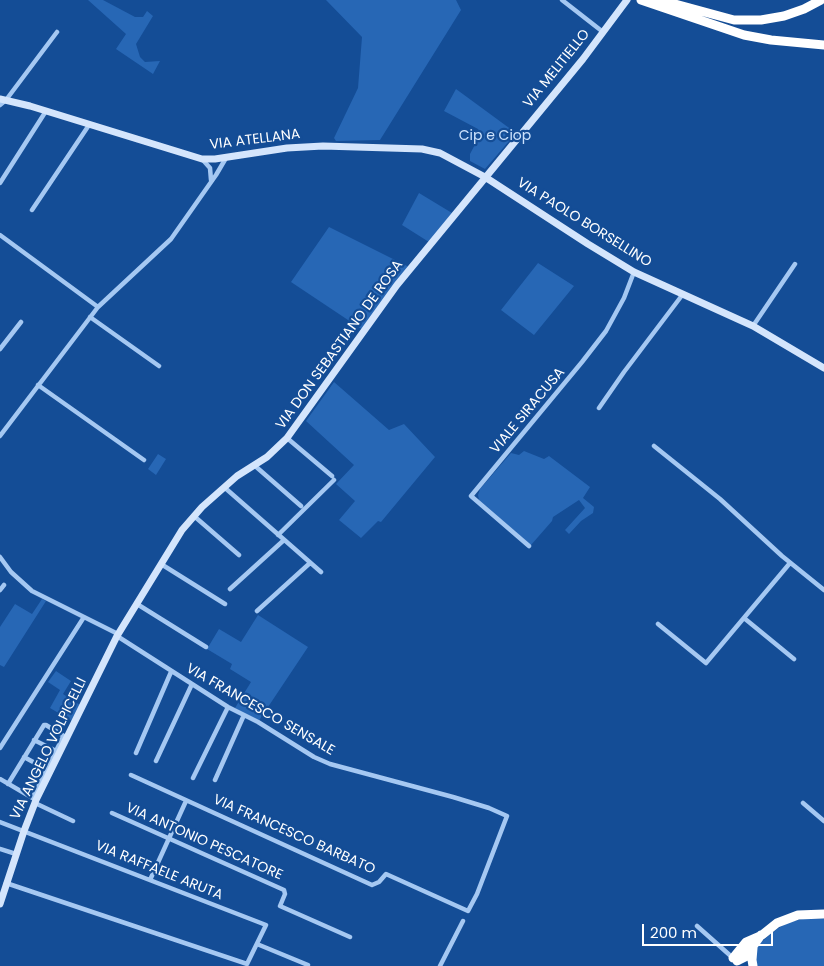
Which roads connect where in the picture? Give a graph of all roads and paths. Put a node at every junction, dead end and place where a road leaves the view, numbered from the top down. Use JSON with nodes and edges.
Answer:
{"nodes":[{"id":1,"x":562,"y":0,"type":"edge"},
{"id":2,"x":627,"y":0,"type":"edge"},
{"id":3,"x":641,"y":0,"type":"edge"},
{"id":4,"x":660,"y":0,"type":"edge"},
{"id":5,"x":821,"y":0,"type":"edge"},
{"id":6,"x":57,"y":32,"type":"dead end"},
{"id":7,"x":603,"y":32,"type":"junction"},
{"id":8,"x":824,"y":45,"type":"edge"},
{"id":9,"x":2,"y":101,"type":"edge"},
{"id":10,"x":46,"y":110,"type":"junction"},
{"id":11,"x":89,"y":125,"type":"junction"},
{"id":12,"x":202,"y":158,"type":"junction"},
{"id":13,"x":226,"y":158,"type":"junction"},
{"id":14,"x":485,"y":177,"type":"junction"},
{"id":15,"x":211,"y":180,"type":"junction"},
{"id":16,"x":0,"y":183,"type":"edge"},
{"id":17,"x":32,"y":210,"type":"dead end"},
{"id":18,"x":0,"y":235,"type":"edge"},
{"id":19,"x":795,"y":264,"type":"dead end"},
{"id":20,"x":634,"y":272,"type":"junction"},
{"id":21,"x":683,"y":294,"type":"junction"},
{"id":22,"x":98,"y":307,"type":"junction"},
{"id":23,"x":90,"y":317,"type":"junction"},
{"id":24,"x":20,"y":322,"type":"dead end"},
{"id":25,"x":753,"y":326,"type":"junction"},
{"id":26,"x":0,"y":349,"type":"edge"},
{"id":27,"x":159,"y":366,"type":"dead end"},
{"id":28,"x":824,"y":368,"type":"edge"},
{"id":29,"x":38,"y":385,"type":"junction"},
{"id":30,"x":599,"y":408,"type":"dead end"},
{"id":31,"x":0,"y":436,"type":"edge"},
{"id":32,"x":288,"y":438,"type":"junction"},
{"id":33,"x":654,"y":446,"type":"dead end"},
{"id":34,"x":144,"y":460,"type":"dead end"},
{"id":35,"x":254,"y":465,"type":"junction"},
{"id":36,"x":224,"y":488,"type":"junction"},
{"id":37,"x":301,"y":506,"type":"dead end"},
{"id":38,"x":194,"y":516,"type":"junction"},
{"id":39,"x":278,"y":535,"type":"junction"},
{"id":40,"x":284,"y":540,"type":"junction"},
{"id":41,"x":529,"y":546,"type":"dead end"},
{"id":42,"x":239,"y":555,"type":"dead end"},
{"id":43,"x":0,"y":557,"type":"edge"},
{"id":44,"x":310,"y":563,"type":"junction"},
{"id":45,"x":790,"y":563,"type":"junction"},
{"id":46,"x":162,"y":564,"type":"junction"},
{"id":47,"x":321,"y":572,"type":"dead end"},
{"id":48,"x":4,"y":585,"type":"dead end"},
{"id":49,"x":230,"y":589,"type":"dead end"},
{"id":50,"x":0,"y":590,"type":"edge"},
{"id":51,"x":824,"y":590,"type":"edge"},
{"id":52,"x":137,"y":604,"type":"junction"},
{"id":53,"x":224,"y":604,"type":"dead end"},
{"id":54,"x":258,"y":611,"type":"dead end"},
{"id":55,"x":84,"y":617,"type":"junction"},
{"id":56,"x":744,"y":618,"type":"junction"},
{"id":57,"x":658,"y":624,"type":"dead end"},
{"id":58,"x":118,"y":635,"type":"junction"},
{"id":59,"x":206,"y":647,"type":"dead end"},
{"id":60,"x":794,"y":659,"type":"dead end"},
{"id":61,"x":171,"y":672,"type":"junction"},
{"id":62,"x":192,"y":684,"type":"junction"},
{"id":63,"x":228,"y":707,"type":"junction"},
{"id":64,"x":244,"y":715,"type":"junction"},
{"id":65,"x":66,"y":737,"type":"junction"},
{"id":66,"x":34,"y":740,"type":"junction"},
{"id":67,"x":0,"y":748,"type":"edge"},
{"id":68,"x":56,"y":751,"type":"junction"},
{"id":69,"x":136,"y":753,"type":"dead end"},
{"id":70,"x":24,"y":757,"type":"junction"},
{"id":71,"x":156,"y":761,"type":"dead end"},
{"id":72,"x":46,"y":769,"type":"junction"},
{"id":73,"x":131,"y":775,"type":"dead end"},
{"id":74,"x":193,"y":778,"type":"dead end"},
{"id":75,"x":0,"y":779,"type":"edge"},
{"id":76,"x":214,"y":780,"type":"dead end"},
{"id":77,"x":8,"y":784,"type":"junction"},
{"id":78,"x":35,"y":799,"type":"junction"},
{"id":79,"x":186,"y":801,"type":"junction"},
{"id":80,"x":803,"y":803,"type":"dead end"},
{"id":81,"x":112,"y":813,"type":"dead end"},
{"id":82,"x":73,"y":821,"type":"dead end"},
{"id":83,"x":824,"y":821,"type":"edge"},
{"id":84,"x":0,"y":822,"type":"edge"},
{"id":85,"x":504,"y":824,"type":"joint"},
{"id":86,"x":24,"y":831,"type":"junction"},
{"id":87,"x":168,"y":839,"type":"junction"},
{"id":88,"x":0,"y":849,"type":"edge"},
{"id":89,"x":16,"y":854,"type":"junction"},
{"id":90,"x":150,"y":880,"type":"junction"},
{"id":91,"x":6,"y":883,"type":"junction"},
{"id":92,"x":0,"y":904,"type":"edge"},
{"id":93,"x":824,"y":914,"type":"edge"},
{"id":94,"x":463,"y":921,"type":"dead end"},
{"id":95,"x":697,"y":926,"type":"dead end"},
{"id":96,"x":762,"y":935,"type":"junction"},
{"id":97,"x":350,"y":937,"type":"dead end"},
{"id":98,"x":257,"y":944,"type":"junction"},
{"id":99,"x":753,"y":948,"type":"junction"},
{"id":100,"x":737,"y":962,"type":"edge"},
{"id":101,"x":308,"y":965,"type":"edge"},
{"id":102,"x":440,"y":966,"type":"edge"},
{"id":103,"x":753,"y":966,"type":"edge"}],
"edges":[{"from":1,"to":7,"type":"street"},
{"from":2,"to":7,"type":"street","name":"VIA MELITIELLO"},
{"from":3,"to":8,"type":"highway"},
{"from":4,"to":5,"type":"highway"},
{"from":6,"to":9,"type":"street"},
{"from":7,"to":14,"type":"street","name":"VIA MELITIELLO"},
{"from":9,"to":10,"type":"street","name":"VIA ATELLANA"},
{"from":10,"to":11,"type":"street","name":"VIA ATELLANA"},
{"from":10,"to":16,"type":"street"},
{"from":11,"to":12,"type":"street","name":"VIA ATELLANA"},
{"from":11,"to":17,"type":"street"},
{"from":12,"to":13,"type":"street","name":"VIA ATELLANA"},
{"from":12,"to":15,"type":"street"},
{"from":13,"to":14,"type":"street","name":"VIA ATELLANA"},
{"from":13,"to":15,"type":"street"},
{"from":14,"to":20,"type":"street","name":"VIA PAOLO BORSELLINO"},
{"from":14,"to":32,"type":"street","name":"VIA DON SEBASTIANO DE ROSA"},
{"from":15,"to":22,"type":"street"},
{"from":18,"to":22,"type":"street"},
{"from":19,"to":25,"type":"street"},
{"from":20,"to":21,"type":"street","name":"VIA PAOLO BORSELLINO"},
{"from":20,"to":41,"type":"street","name":"VIALE SIRACUSA"},
{"from":21,"to":25,"type":"street","name":"VIA PAOLO BORSELLINO"},
{"from":21,"to":30,"type":"street"},
{"from":22,"to":23,"type":"street"},
{"from":23,"to":27,"type":"street"},
{"from":23,"to":29,"type":"street"},
{"from":24,"to":26,"type":"street"},
{"from":25,"to":28,"type":"street","name":"VIA PAOLO BORSELLINO"},
{"from":29,"to":31,"type":"street"},
{"from":29,"to":34,"type":"street"},
{"from":32,"to":35,"type":"street","name":"VIA DON SEBASTIANO DE ROSA"},
{"from":32,"to":39,"type":"street"},
{"from":33,"to":45,"type":"street"},
{"from":35,"to":36,"type":"street","name":"VIA DON SEBASTIANO DE ROSA"},
{"from":35,"to":37,"type":"street"},
{"from":36,"to":38,"type":"street","name":"VIA DON SEBASTIANO DE ROSA"},
{"from":36,"to":39,"type":"street"},
{"from":38,"to":42,"type":"street"},
{"from":38,"to":46,"type":"street","name":"VIA DON SEBASTIANO DE ROSA"},
{"from":39,"to":40,"type":"street"},
{"from":40,"to":44,"type":"street"},
{"from":40,"to":49,"type":"street"},
{"from":43,"to":55,"type":"street","name":"VIA FRANCESCO SENSALE"},
{"from":44,"to":47,"type":"street"},
{"from":44,"to":54,"type":"street"},
{"from":45,"to":51,"type":"street"},
{"from":45,"to":56,"type":"street"},
{"from":46,"to":52,"type":"street","name":"VIA DON SEBASTIANO DE ROSA"},
{"from":46,"to":53,"type":"street"},
{"from":48,"to":50,"type":"street"},
{"from":52,"to":58,"type":"street","name":"VIA DON SEBASTIANO DE ROSA"},
{"from":52,"to":59,"type":"street"},
{"from":55,"to":58,"type":"street","name":"VIA FRANCESCO SENSALE"},
{"from":55,"to":67,"type":"street"},
{"from":56,"to":57,"type":"street"},
{"from":56,"to":60,"type":"street"},
{"from":58,"to":61,"type":"street","name":"VIA FRANCESCO SENSALE"},
{"from":58,"to":65,"type":"street","name":"VIA ANGELO VOLPICELLI"},
{"from":61,"to":62,"type":"street","name":"VIA FRANCESCO SENSALE"},
{"from":61,"to":69,"type":"street"},
{"from":62,"to":63,"type":"street","name":"VIA FRANCESCO SENSALE"},
{"from":62,"to":71,"type":"street"},
{"from":63,"to":64,"type":"street","name":"VIA FRANCESCO SENSALE"},
{"from":63,"to":74,"type":"street"},
{"from":64,"to":76,"type":"street"},
{"from":64,"to":85,"type":"street","name":"VIA FRANCESCO SENSALE"},
{"from":65,"to":66,"type":"street"},
{"from":65,"to":68,"type":"street"},
{"from":65,"to":78,"type":"street","name":"VIA ANGELO VOLPICELLI"},
{"from":66,"to":68,"type":"street"},
{"from":66,"to":70,"type":"street"},
{"from":68,"to":72,"type":"street"},
{"from":70,"to":72,"type":"street"},
{"from":70,"to":77,"type":"street"},
{"from":72,"to":78,"type":"street"},
{"from":73,"to":79,"type":"street","name":"VIA FRANCESCO BARBATO"},
{"from":75,"to":77,"type":"street"},
{"from":77,"to":78,"type":"street"},
{"from":78,"to":82,"type":"street"},
{"from":78,"to":86,"type":"street","name":"VIA ANGELO VOLPICELLI"},
{"from":79,"to":85,"type":"street","name":"VIA FRANCESCO BARBATO"},
{"from":79,"to":87,"type":"street"},
{"from":80,"to":83,"type":"street"},
{"from":81,"to":87,"type":"street","name":"VIA ANTONIO PESCATORE"},
{"from":84,"to":86,"type":"street","name":"VIA RAFFAELE ARUTA"},
{"from":86,"to":89,"type":"street","name":"VIA ANGELO VOLPICELLI"},
{"from":86,"to":90,"type":"street","name":"VIA RAFFAELE ARUTA"},
{"from":87,"to":90,"type":"street"},
{"from":87,"to":97,"type":"street","name":"VIA ANTONIO PESCATORE"},
{"from":88,"to":89,"type":"street"},
{"from":89,"to":91,"type":"street","name":"VIA ANGELO VOLPICELLI"},
{"from":90,"to":98,"type":"street","name":"VIA RAFFAELE ARUTA"},
{"from":91,"to":92,"type":"street","name":"VIA ANGELO VOLPICELLI"},
{"from":91,"to":98,"type":"street"},
{"from":93,"to":96,"type":"highway"},
{"from":94,"to":102,"type":"street"},
{"from":95,"to":100,"type":"street"},
{"from":96,"to":99,"type":"highway"},
{"from":96,"to":100,"type":"highway"},
{"from":98,"to":101,"type":"street"},
{"from":99,"to":100,"type":"highway"},
{"from":99,"to":103,"type":"highway"}]}
